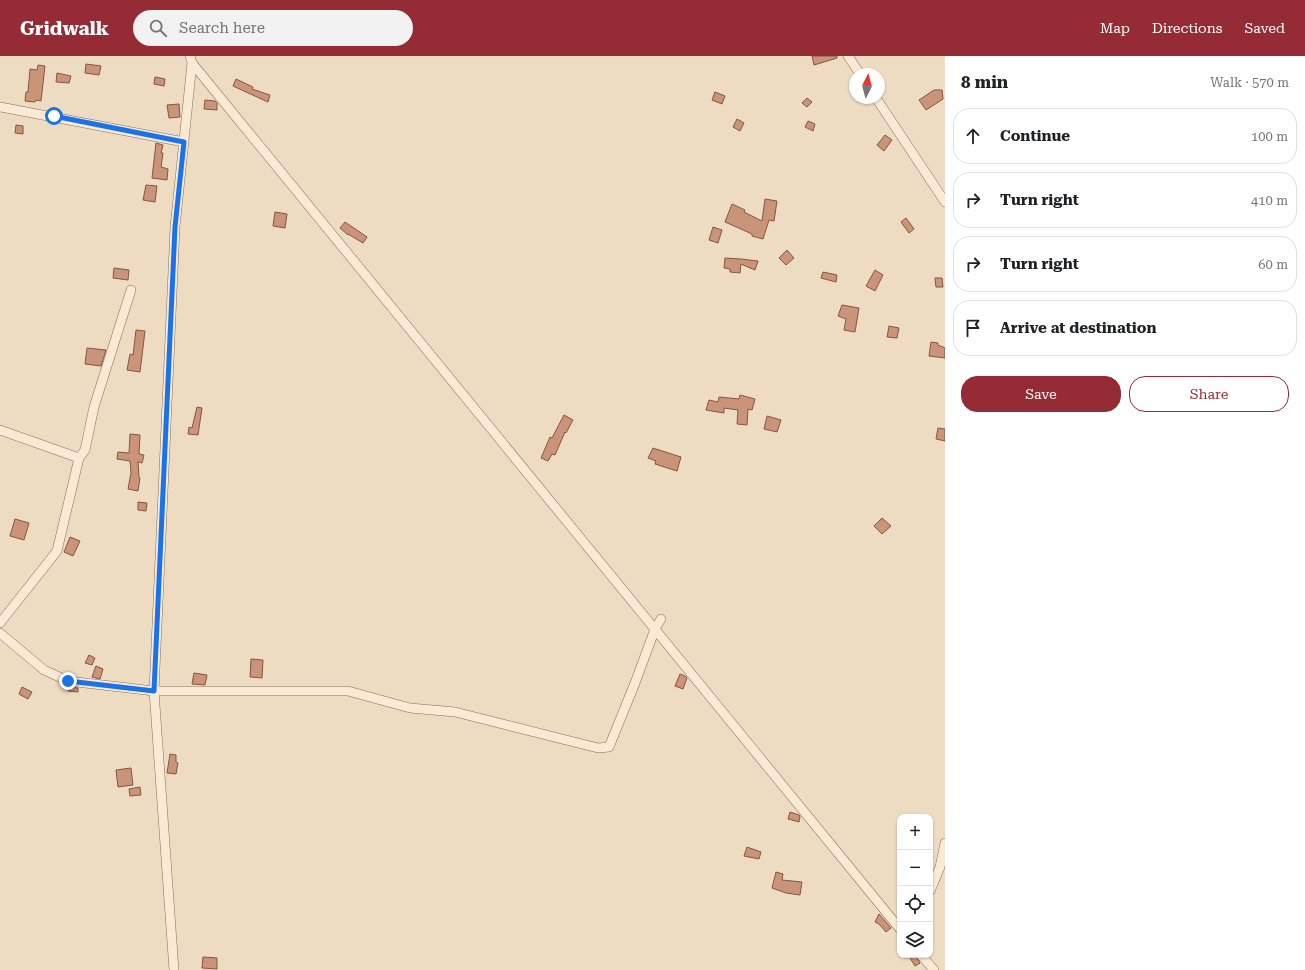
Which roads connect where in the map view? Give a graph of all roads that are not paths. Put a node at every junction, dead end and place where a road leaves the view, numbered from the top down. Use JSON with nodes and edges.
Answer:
{"nodes":[{"id":1,"x":848,"y":56,"type":"edge"},
{"id":2,"x":191,"y":59,"type":"edge"},
{"id":3,"x":856,"y":68,"type":"edge"},
{"id":4,"x":880,"y":104,"type":"edge"},
{"id":5,"x":0,"y":107,"type":"edge"},
{"id":6,"x":184,"y":142,"type":"junction"},
{"id":7,"x":945,"y":202,"type":"edge"},
{"id":8,"x":131,"y":290,"type":"dead end"},
{"id":9,"x":0,"y":430,"type":"edge"},
{"id":10,"x":79,"y":458,"type":"junction"},
{"id":11,"x":661,"y":619,"type":"dead end"},
{"id":12,"x":0,"y":623,"type":"edge"},
{"id":13,"x":655,"y":629,"type":"junction"},
{"id":14,"x":0,"y":633,"type":"edge"},
{"id":15,"x":154,"y":691,"type":"junction"},
{"id":16,"x":945,"y":844,"type":"edge"},
{"id":17,"x":932,"y":886,"type":"edge"},
{"id":18,"x":897,"y":925,"type":"edge"},
{"id":19,"x":924,"y":958,"type":"edge"},
{"id":20,"x":174,"y":970,"type":"edge"},
{"id":21,"x":934,"y":970,"type":"edge"}],
"edges":[{"from":1,"to":3,"type":"street"},
{"from":2,"to":6,"type":"street"},
{"from":2,"to":13,"type":"street"},
{"from":4,"to":7,"type":"street"},
{"from":5,"to":6,"type":"street"},
{"from":6,"to":15,"type":"street"},
{"from":8,"to":10,"type":"street"},
{"from":9,"to":10,"type":"street"},
{"from":10,"to":12,"type":"street"},
{"from":11,"to":13,"type":"street"},
{"from":13,"to":15,"type":"street"},
{"from":13,"to":18,"type":"street"},
{"from":14,"to":15,"type":"street"},
{"from":15,"to":20,"type":"street"},
{"from":16,"to":17,"type":"street"},
{"from":19,"to":21,"type":"street"}]}
